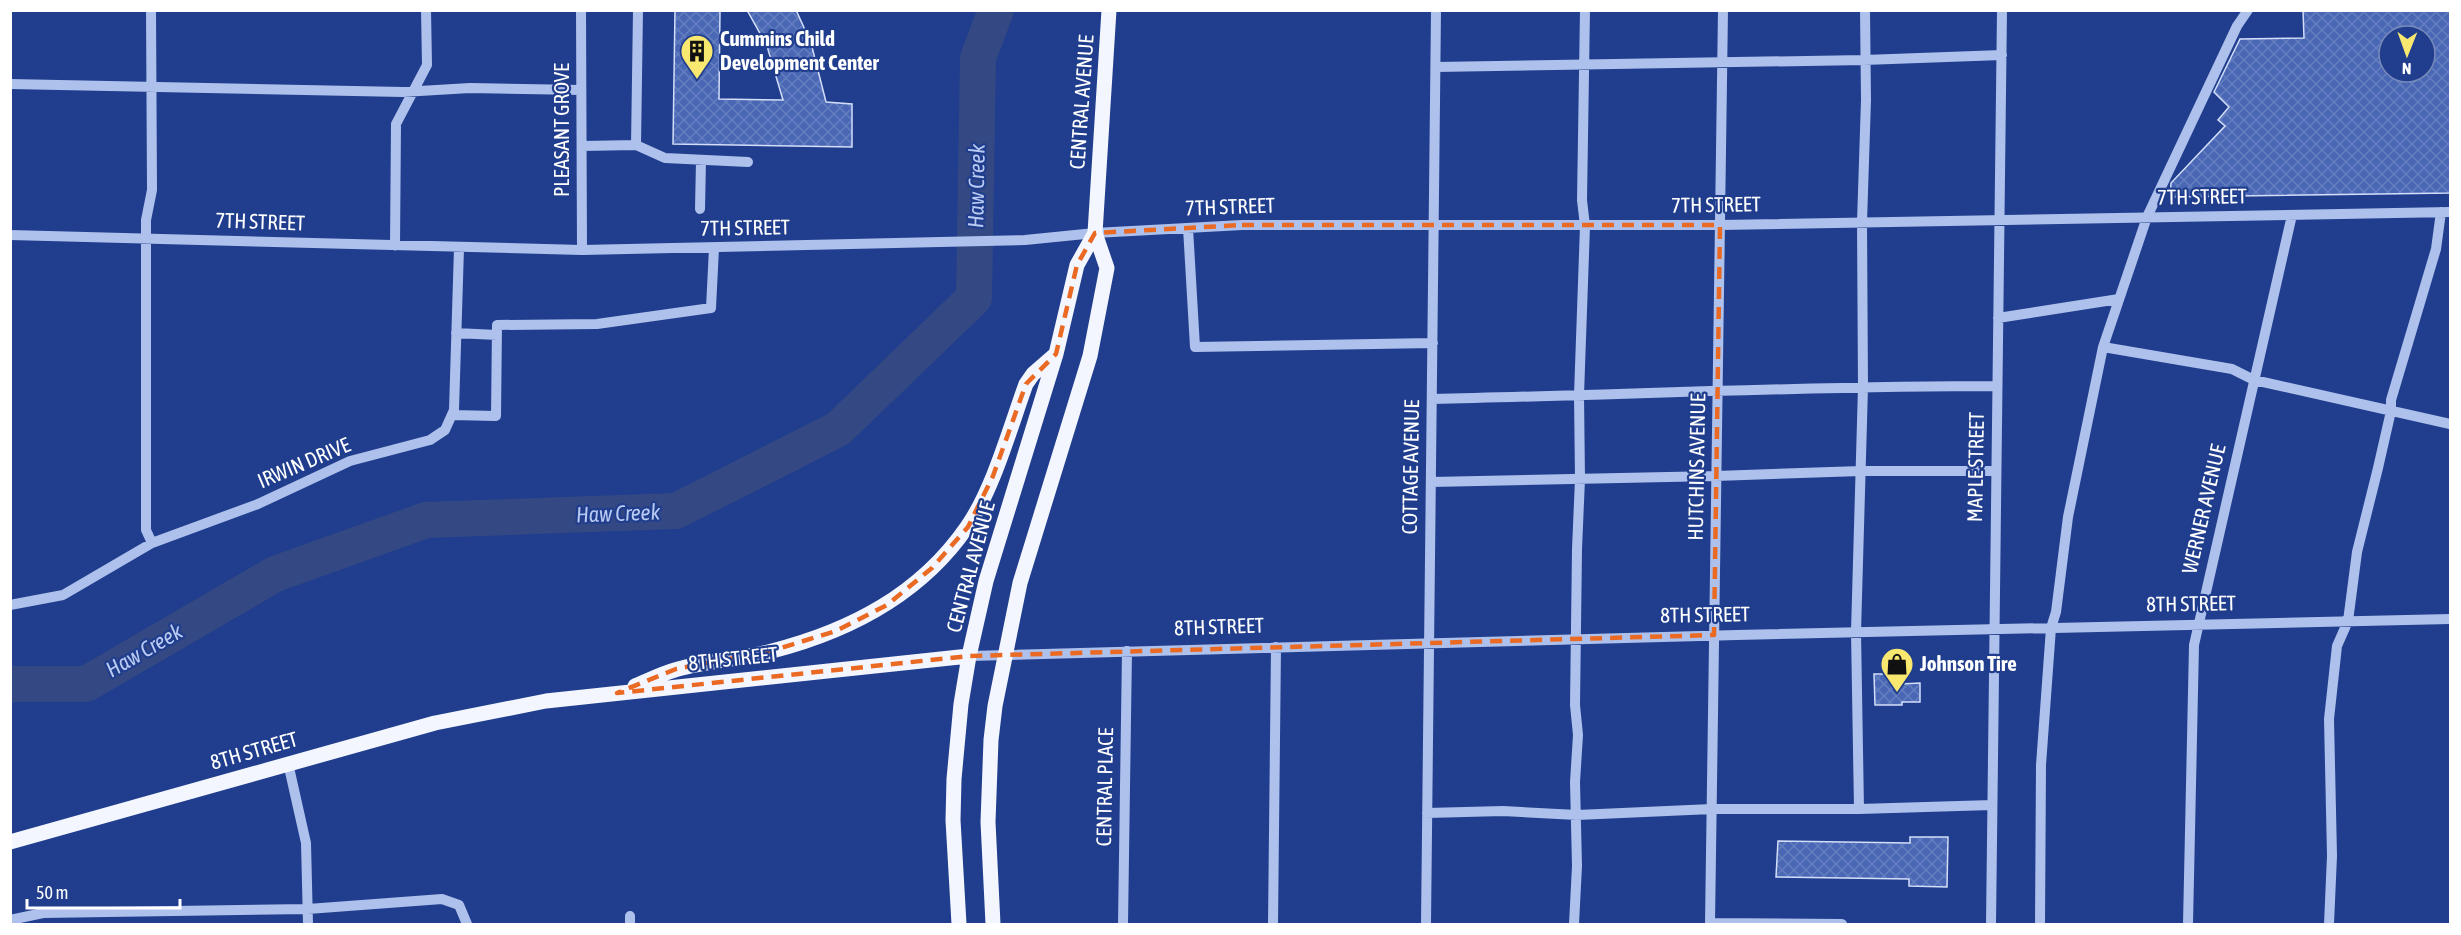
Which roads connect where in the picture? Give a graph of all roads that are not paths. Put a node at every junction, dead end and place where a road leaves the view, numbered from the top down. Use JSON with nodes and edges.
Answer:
{"nodes":[{"id":1,"x":151,"y":10,"type":"edge"},
{"id":2,"x":426,"y":10,"type":"edge"},
{"id":3,"x":581,"y":10,"type":"edge"},
{"id":4,"x":638,"y":10,"type":"edge"},
{"id":5,"x":1109,"y":10,"type":"edge"},
{"id":6,"x":1436,"y":10,"type":"edge"},
{"id":7,"x":1585,"y":10,"type":"edge"},
{"id":8,"x":1723,"y":10,"type":"edge"},
{"id":9,"x":1865,"y":10,"type":"edge"},
{"id":10,"x":2002,"y":10,"type":"edge"},
{"id":11,"x":2248,"y":10,"type":"edge"},
{"id":12,"x":2002,"y":55,"type":"junction"},
{"id":13,"x":1864,"y":60,"type":"junction"},
{"id":14,"x":1723,"y":62,"type":"junction"},
{"id":15,"x":1585,"y":65,"type":"junction"},
{"id":16,"x":1436,"y":67,"type":"junction"},
{"id":17,"x":10,"y":84,"type":"edge"},
{"id":18,"x":151,"y":86,"type":"junction"},
{"id":19,"x":581,"y":90,"type":"junction"},
{"id":20,"x":412,"y":92,"type":"junction"},
{"id":21,"x":636,"y":145,"type":"junction"},
{"id":22,"x":582,"y":146,"type":"junction"},
{"id":23,"x":701,"y":161,"type":"junction"},
{"id":24,"x":748,"y":162,"type":"dead end"},
{"id":25,"x":700,"y":209,"type":"dead end"},
{"id":26,"x":2446,"y":212,"type":"edge"},
{"id":27,"x":2292,"y":215,"type":"junction"},
{"id":28,"x":2146,"y":217,"type":"junction"},
{"id":29,"x":1999,"y":220,"type":"junction"},
{"id":30,"x":1862,"y":222,"type":"junction"},
{"id":31,"x":1720,"y":225,"type":"junction"},
{"id":32,"x":1434,"y":226,"type":"junction"},
{"id":33,"x":1585,"y":226,"type":"junction"},
{"id":34,"x":1188,"y":228,"type":"junction"},
{"id":35,"x":1095,"y":233,"type":"junction"},
{"id":36,"x":10,"y":236,"type":"edge"},
{"id":37,"x":147,"y":238,"type":"junction"},
{"id":38,"x":395,"y":246,"type":"junction"},
{"id":39,"x":459,"y":248,"type":"junction"},
{"id":40,"x":714,"y":248,"type":"junction"},
{"id":41,"x":582,"y":250,"type":"junction"},
{"id":42,"x":2119,"y":299,"type":"junction"},
{"id":43,"x":1998,"y":318,"type":"junction"},
{"id":44,"x":456,"y":333,"type":"junction"},
{"id":45,"x":497,"y":335,"type":"junction"},
{"id":46,"x":1433,"y":343,"type":"junction"},
{"id":47,"x":2103,"y":347,"type":"junction"},
{"id":48,"x":1056,"y":354,"type":"junction"},
{"id":49,"x":2254,"y":380,"type":"junction"},
{"id":50,"x":1997,"y":386,"type":"junction"},
{"id":51,"x":1863,"y":387,"type":"junction"},
{"id":52,"x":1718,"y":393,"type":"junction"},
{"id":53,"x":1579,"y":395,"type":"junction"},
{"id":54,"x":1432,"y":399,"type":"junction"},
{"id":55,"x":2391,"y":411,"type":"junction"},
{"id":56,"x":452,"y":415,"type":"junction"},
{"id":57,"x":2451,"y":424,"type":"edge"},
{"id":58,"x":1861,"y":471,"type":"junction"},
{"id":59,"x":1996,"y":471,"type":"junction"},
{"id":60,"x":1716,"y":476,"type":"junction"},
{"id":61,"x":1580,"y":479,"type":"junction"},
{"id":62,"x":1431,"y":482,"type":"junction"},
{"id":63,"x":152,"y":543,"type":"junction"},
{"id":64,"x":10,"y":605,"type":"edge"},
{"id":65,"x":2451,"y":619,"type":"edge"},
{"id":66,"x":2348,"y":621,"type":"junction"},
{"id":67,"x":2198,"y":624,"type":"junction"},
{"id":68,"x":2051,"y":628,"type":"junction"},
{"id":69,"x":1994,"y":629,"type":"junction"},
{"id":70,"x":1856,"y":632,"type":"junction"},
{"id":71,"x":1713,"y":635,"type":"junction"},
{"id":72,"x":1576,"y":639,"type":"junction"},
{"id":73,"x":1428,"y":643,"type":"junction"},
{"id":74,"x":1276,"y":647,"type":"junction"},
{"id":75,"x":1127,"y":651,"type":"junction"},
{"id":76,"x":1005,"y":655,"type":"junction"},
{"id":77,"x":969,"y":656,"type":"junction"},
{"id":78,"x":617,"y":693,"type":"junction"},
{"id":79,"x":288,"y":763,"type":"junction"},
{"id":80,"x":1992,"y":805,"type":"junction"},
{"id":81,"x":1712,"y":808,"type":"junction"},
{"id":82,"x":1859,"y":809,"type":"junction"},
{"id":83,"x":1427,"y":813,"type":"junction"},
{"id":84,"x":1577,"y":815,"type":"junction"},
{"id":85,"x":10,"y":842,"type":"edge"},
{"id":86,"x":308,"y":909,"type":"junction"},
{"id":87,"x":10,"y":920,"type":"edge"},
{"id":88,"x":308,"y":924,"type":"edge"},
{"id":89,"x":467,"y":924,"type":"edge"},
{"id":90,"x":959,"y":924,"type":"edge"},
{"id":91,"x":993,"y":924,"type":"edge"},
{"id":92,"x":1123,"y":924,"type":"edge"},
{"id":93,"x":1273,"y":924,"type":"edge"},
{"id":94,"x":1426,"y":924,"type":"edge"},
{"id":95,"x":1574,"y":924,"type":"edge"},
{"id":96,"x":1710,"y":924,"type":"edge"},
{"id":97,"x":1842,"y":924,"type":"edge"},
{"id":98,"x":1991,"y":924,"type":"edge"},
{"id":99,"x":2040,"y":924,"type":"edge"},
{"id":100,"x":2188,"y":924,"type":"edge"},
{"id":101,"x":2329,"y":924,"type":"edge"}],
"edges":[{"from":1,"to":18,"type":"street"},
{"from":2,"to":20,"type":"street"},
{"from":3,"to":19,"type":"street","name":"PLEASANT GROVE"},
{"from":4,"to":21,"type":"street"},
{"from":5,"to":35,"type":"main road","name":"CENTRAL AVENUE"},
{"from":6,"to":16,"type":"street","name":"COTTAGE AVENUE"},
{"from":7,"to":15,"type":"street"},
{"from":8,"to":14,"type":"street","name":"HUTCHINS AVENUE"},
{"from":9,"to":13,"type":"street"},
{"from":10,"to":12,"type":"street","name":"MAPLE STREET"},
{"from":11,"to":28,"type":"street"},
{"from":12,"to":13,"type":"street"},
{"from":12,"to":29,"type":"street","name":"MAPLE STREET"},
{"from":13,"to":14,"type":"street"},
{"from":13,"to":30,"type":"street"},
{"from":14,"to":15,"type":"street"},
{"from":14,"to":31,"type":"street","name":"HUTCHINS AVENUE"},
{"from":15,"to":16,"type":"street"},
{"from":15,"to":33,"type":"street"},
{"from":16,"to":32,"type":"street","name":"COTTAGE AVENUE"},
{"from":17,"to":18,"type":"street"},
{"from":18,"to":20,"type":"street"},
{"from":18,"to":37,"type":"street"},
{"from":19,"to":20,"type":"street"},
{"from":19,"to":22,"type":"street","name":"PLEASANT GROVE"},
{"from":20,"to":38,"type":"street"},
{"from":21,"to":22,"type":"street"},
{"from":21,"to":23,"type":"street"},
{"from":22,"to":41,"type":"street","name":"PLEASANT GROVE"},
{"from":23,"to":24,"type":"street"},
{"from":23,"to":25,"type":"street"},
{"from":26,"to":27,"type":"street","name":"7TH STREET"},
{"from":26,"to":55,"type":"street"},
{"from":27,"to":28,"type":"street","name":"7TH STREET"},
{"from":27,"to":49,"type":"street","name":"WERNER AVENUE"},
{"from":28,"to":29,"type":"street","name":"7TH STREET"},
{"from":28,"to":42,"type":"street"},
{"from":29,"to":30,"type":"street","name":"7TH STREET"},
{"from":29,"to":43,"type":"street","name":"MAPLE STREET"},
{"from":30,"to":31,"type":"street","name":"7TH STREET"},
{"from":30,"to":51,"type":"street"},
{"from":31,"to":33,"type":"street","name":"7TH STREET"},
{"from":31,"to":52,"type":"street","name":"HUTCHINS AVENUE"},
{"from":32,"to":33,"type":"street","name":"7TH STREET"},
{"from":32,"to":34,"type":"street","name":"7TH STREET"},
{"from":32,"to":46,"type":"street","name":"COTTAGE AVENUE"},
{"from":33,"to":53,"type":"street"},
{"from":34,"to":35,"type":"street","name":"7TH STREET"},
{"from":34,"to":46,"type":"street"},
{"from":35,"to":40,"type":"street","name":"7TH STREET"},
{"from":35,"to":48,"type":"main road","name":"CENTRAL AVENUE"},
{"from":35,"to":76,"type":"main road","name":"CENTRAL AVENUE"},
{"from":36,"to":37,"type":"street","name":"7TH STREET"},
{"from":37,"to":38,"type":"street","name":"7TH STREET"},
{"from":37,"to":63,"type":"street"},
{"from":38,"to":39,"type":"street","name":"7TH STREET"},
{"from":39,"to":41,"type":"street","name":"7TH STREET"},
{"from":39,"to":44,"type":"street"},
{"from":40,"to":41,"type":"street","name":"7TH STREET"},
{"from":40,"to":45,"type":"street"},
{"from":42,"to":43,"type":"street"},
{"from":42,"to":47,"type":"street"},
{"from":43,"to":50,"type":"street","name":"MAPLE STREET"},
{"from":44,"to":45,"type":"street"},
{"from":44,"to":56,"type":"street"},
{"from":45,"to":56,"type":"street"},
{"from":46,"to":54,"type":"street","name":"COTTAGE AVENUE"},
{"from":47,"to":49,"type":"street"},
{"from":47,"to":68,"type":"street"},
{"from":48,"to":77,"type":"main road","name":"CENTRAL AVENUE"},
{"from":48,"to":78,"type":"main road"},
{"from":49,"to":55,"type":"street"},
{"from":49,"to":67,"type":"street","name":"WERNER AVENUE"},
{"from":50,"to":51,"type":"street"},
{"from":50,"to":59,"type":"street","name":"MAPLE STREET"},
{"from":51,"to":52,"type":"street"},
{"from":51,"to":58,"type":"street"},
{"from":52,"to":53,"type":"street"},
{"from":52,"to":60,"type":"street","name":"HUTCHINS AVENUE"},
{"from":53,"to":54,"type":"street"},
{"from":53,"to":61,"type":"street"},
{"from":54,"to":62,"type":"street","name":"COTTAGE AVENUE"},
{"from":55,"to":57,"type":"street"},
{"from":55,"to":66,"type":"street"},
{"from":56,"to":63,"type":"street","name":"IRWIN DRIVE"},
{"from":58,"to":59,"type":"street"},
{"from":58,"to":60,"type":"street"},
{"from":58,"to":70,"type":"street"},
{"from":59,"to":69,"type":"street","name":"MAPLE STREET"},
{"from":60,"to":61,"type":"street"},
{"from":60,"to":71,"type":"street","name":"HUTCHINS AVENUE"},
{"from":61,"to":62,"type":"street"},
{"from":61,"to":72,"type":"street"},
{"from":62,"to":73,"type":"street","name":"COTTAGE AVENUE"},
{"from":63,"to":64,"type":"street","name":"IRWIN DRIVE"},
{"from":65,"to":66,"type":"street","name":"8TH STREET"},
{"from":66,"to":67,"type":"street","name":"8TH STREET"},
{"from":66,"to":101,"type":"street"},
{"from":67,"to":68,"type":"street","name":"8TH STREET"},
{"from":67,"to":100,"type":"street","name":"WERNER AVENUE"},
{"from":68,"to":69,"type":"street","name":"8TH STREET"},
{"from":68,"to":99,"type":"street"},
{"from":69,"to":70,"type":"street","name":"8TH STREET"},
{"from":69,"to":80,"type":"street","name":"MAPLE STREET"},
{"from":70,"to":71,"type":"street","name":"8TH STREET"},
{"from":70,"to":82,"type":"street"},
{"from":71,"to":72,"type":"street","name":"8TH STREET"},
{"from":71,"to":81,"type":"street","name":"HUTCHINS AVENUE"},
{"from":72,"to":73,"type":"street","name":"8TH STREET"},
{"from":72,"to":84,"type":"street"},
{"from":73,"to":74,"type":"street","name":"8TH STREET"},
{"from":73,"to":83,"type":"street","name":"COTTAGE AVENUE"},
{"from":74,"to":75,"type":"street","name":"8TH STREET"},
{"from":74,"to":93,"type":"street"},
{"from":75,"to":76,"type":"street","name":"8TH STREET"},
{"from":75,"to":92,"type":"street","name":"CENTRAL PLACE"},
{"from":76,"to":77,"type":"street","name":"8TH STREET"},
{"from":76,"to":91,"type":"main road","name":"CENTRAL AVENUE"},
{"from":77,"to":78,"type":"main road","name":"8TH STREET"},
{"from":77,"to":90,"type":"main road","name":"CENTRAL AVENUE"},
{"from":78,"to":79,"type":"main road","name":"8TH STREET"},
{"from":79,"to":85,"type":"main road","name":"8TH STREET"},
{"from":79,"to":86,"type":"street"},
{"from":80,"to":82,"type":"street"},
{"from":80,"to":98,"type":"street","name":"MAPLE STREET"},
{"from":81,"to":82,"type":"street"},
{"from":81,"to":84,"type":"street"},
{"from":81,"to":96,"type":"street","name":"HUTCHINS AVENUE"},
{"from":83,"to":84,"type":"street"},
{"from":83,"to":94,"type":"street","name":"COTTAGE AVENUE"},
{"from":84,"to":95,"type":"street"},
{"from":86,"to":87,"type":"street"},
{"from":86,"to":88,"type":"street"},
{"from":86,"to":89,"type":"street"},
{"from":96,"to":97,"type":"street"}]}
